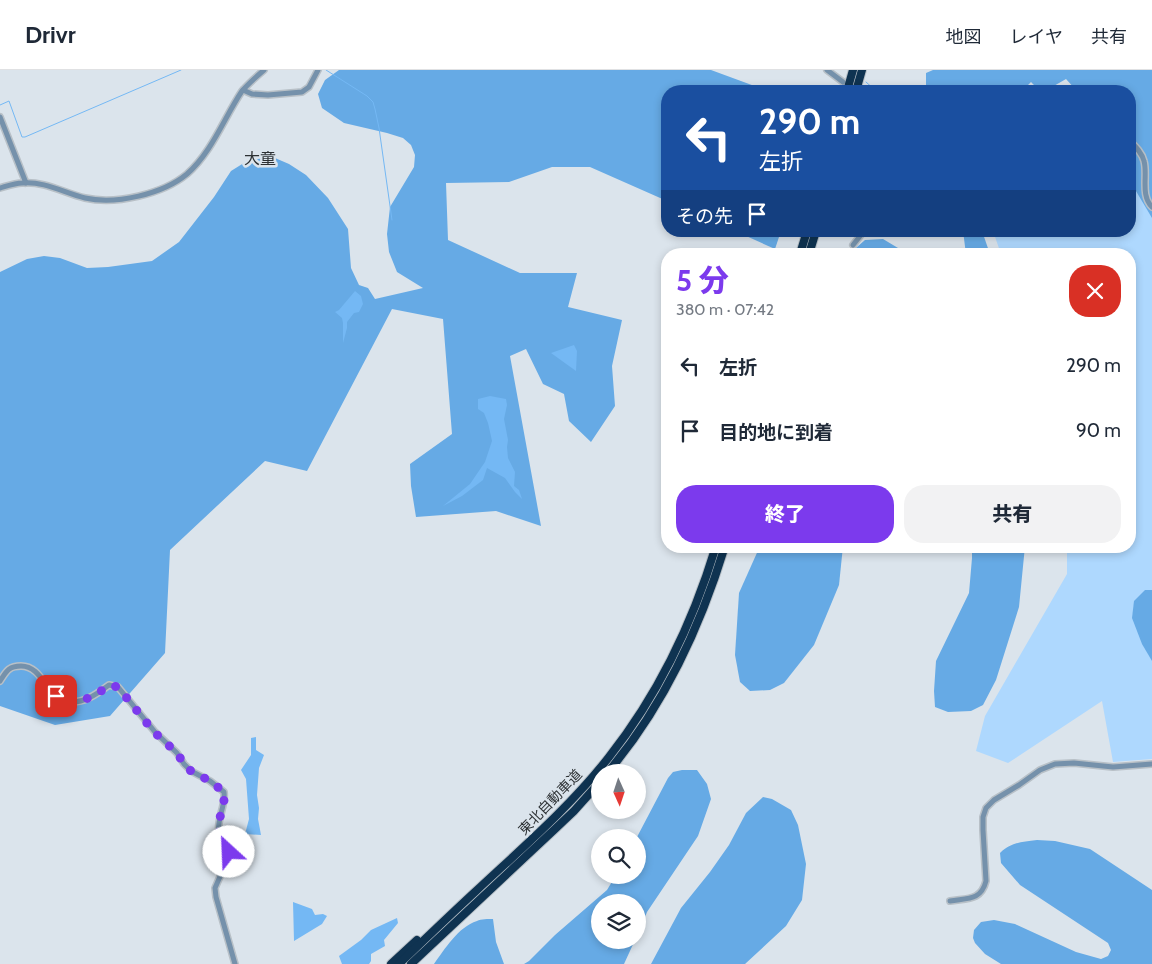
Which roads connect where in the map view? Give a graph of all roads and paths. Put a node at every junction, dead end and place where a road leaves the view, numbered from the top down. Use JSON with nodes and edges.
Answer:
{"nodes":[{"id":1,"x":264,"y":70,"type":"edge"},
{"id":2,"x":318,"y":70,"type":"edge"},
{"id":3,"x":827,"y":70,"type":"edge"},
{"id":4,"x":853,"y":70,"type":"edge"},
{"id":5,"x":862,"y":70,"type":"edge"},
{"id":6,"x":843,"y":82,"type":"dead end"},
{"id":7,"x":849,"y":85,"type":"edge"},
{"id":8,"x":858,"y":85,"type":"edge"},
{"id":9,"x":243,"y":90,"type":"junction"},
{"id":10,"x":0,"y":117,"type":"edge"},
{"id":11,"x":1136,"y":148,"type":"edge"},
{"id":12,"x":26,"y":183,"type":"junction"},
{"id":13,"x":0,"y":188,"type":"edge"},
{"id":14,"x":1152,"y":207,"type":"edge"},
{"id":15,"x":859,"y":237,"type":"edge"},
{"id":16,"x":853,"y":245,"type":"dead end"},
{"id":17,"x":714,"y":553,"type":"edge"},
{"id":18,"x":723,"y":553,"type":"edge"},
{"id":19,"x":0,"y":682,"type":"edge"},
{"id":20,"x":614,"y":764,"type":"edge"},
{"id":21,"x":1152,"y":764,"type":"edge"},
{"id":22,"x":591,"y":792,"type":"edge"},
{"id":23,"x":476,"y":891,"type":"junction"},
{"id":24,"x":950,"y":901,"type":"dead end"},
{"id":25,"x":235,"y":964,"type":"edge"},
{"id":26,"x":390,"y":964,"type":"edge"},
{"id":27,"x":399,"y":964,"type":"edge"},
{"id":28,"x":411,"y":964,"type":"edge"}],
"edges":[{"from":1,"to":9,"type":"street"},
{"from":2,"to":9,"type":"street"},
{"from":3,"to":6,"type":"street"},
{"from":4,"to":7,"type":"highway"},
{"from":5,"to":8,"type":"highway"},
{"from":9,"to":12,"type":"street"},
{"from":10,"to":12,"type":"street"},
{"from":11,"to":14,"type":"street"},
{"from":12,"to":13,"type":"street"},
{"from":15,"to":16,"type":"street"},
{"from":17,"to":23,"type":"highway","name":"東北自動車道"},
{"from":18,"to":20,"type":"highway"},
{"from":19,"to":25,"type":"street"},
{"from":21,"to":24,"type":"street"},
{"from":22,"to":28,"type":"highway","name":"東北自動車道"},
{"from":23,"to":26,"type":"highway"},
{"from":23,"to":27,"type":"highway","name":"東北自動車道"}]}
